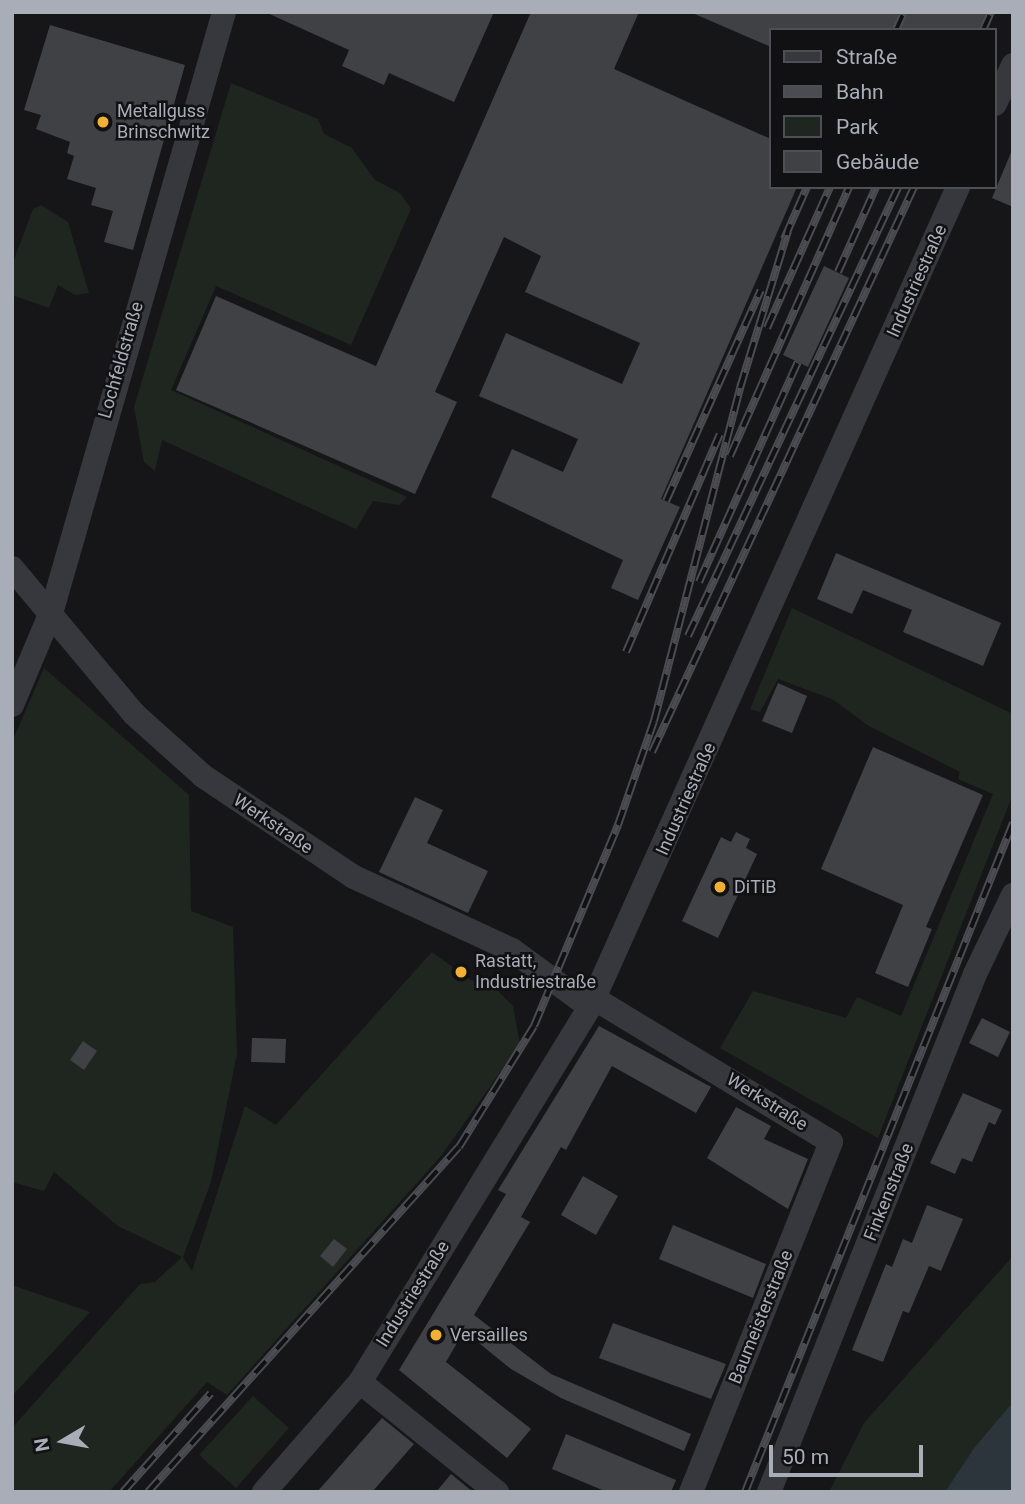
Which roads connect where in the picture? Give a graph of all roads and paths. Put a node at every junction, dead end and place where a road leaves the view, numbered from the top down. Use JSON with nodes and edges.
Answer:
{"nodes":[{"id":1,"x":224,"y":12,"type":"edge"},
{"id":2,"x":1013,"y":65,"type":"edge"},
{"id":3,"x":997,"y":100,"type":"edge"},
{"id":4,"x":957,"y":189,"type":"edge"},
{"id":5,"x":12,"y":568,"type":"edge"},
{"id":6,"x":52,"y":610,"type":"junction"},
{"id":7,"x":12,"y":705,"type":"edge"},
{"id":8,"x":1013,"y":895,"type":"edge"},
{"id":9,"x":592,"y":1003,"type":"junction"},
{"id":10,"x":831,"y":1142,"type":"joint"},
{"id":11,"x":360,"y":1381,"type":"junction"},
{"id":12,"x":264,"y":1492,"type":"edge"},
{"id":13,"x":497,"y":1492,"type":"edge"},
{"id":14,"x":691,"y":1492,"type":"edge"},
{"id":15,"x":769,"y":1492,"type":"edge"}],
"edges":[{"from":1,"to":6,"type":"street","name":"Lochfeldstraße"},
{"from":2,"to":3,"type":"street"},
{"from":4,"to":9,"type":"street","name":"Industriestraße"},
{"from":5,"to":6,"type":"street","name":"Werkstraße"},
{"from":6,"to":7,"type":"street","name":"Lochfeldstraße"},
{"from":6,"to":9,"type":"street","name":"Werkstraße"},
{"from":8,"to":15,"type":"street","name":"Finkenstraße"},
{"from":9,"to":10,"type":"street","name":"Werkstraße"},
{"from":9,"to":11,"type":"street","name":"Industriestraße"},
{"from":10,"to":14,"type":"street","name":"Baumeisterstraße"},
{"from":11,"to":12,"type":"street","name":"Industriestraße"},
{"from":11,"to":13,"type":"street"}]}
